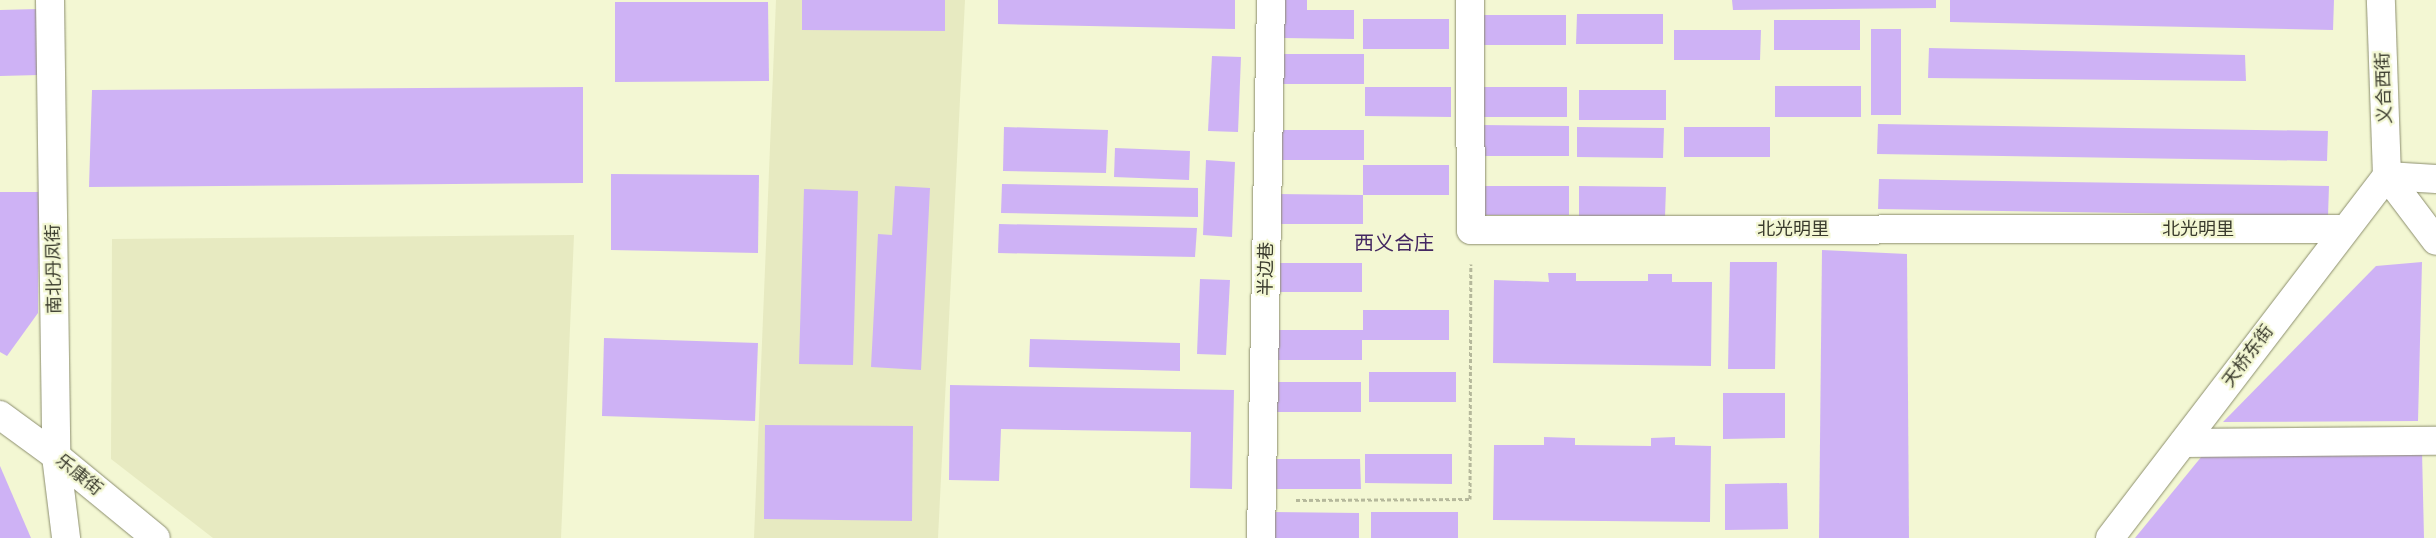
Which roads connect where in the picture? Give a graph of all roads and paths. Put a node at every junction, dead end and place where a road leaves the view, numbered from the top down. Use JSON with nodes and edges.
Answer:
{"nodes":[{"id":1,"x":50,"y":0,"type":"edge"},
{"id":2,"x":1271,"y":0,"type":"edge"},
{"id":3,"x":1470,"y":0,"type":"edge"},
{"id":4,"x":2381,"y":0,"type":"edge"},
{"id":5,"x":2387,"y":176,"type":"junction"},
{"id":6,"x":2436,"y":179,"type":"edge"},
{"id":7,"x":2344,"y":229,"type":"junction"},
{"id":8,"x":1471,"y":230,"type":"junction"},
{"id":9,"x":2436,"y":241,"type":"edge"},
{"id":10,"x":0,"y":415,"type":"edge"},
{"id":11,"x":2436,"y":441,"type":"edge"},
{"id":12,"x":2183,"y":443,"type":"junction"},
{"id":13,"x":56,"y":456,"type":"junction"},
{"id":14,"x":1263,"y":500,"type":"junction"},
{"id":15,"x":66,"y":538,"type":"edge"},
{"id":16,"x":156,"y":538,"type":"edge"},
{"id":17,"x":1261,"y":538,"type":"edge"},
{"id":18,"x":2110,"y":538,"type":"edge"}],
"edges":[{"from":1,"to":13,"type":"street","name":"南北丹凤街"},
{"from":2,"to":14,"type":"street","name":"半边巷"},
{"from":3,"to":8,"type":"street"},
{"from":4,"to":5,"type":"street","name":"义合西街"},
{"from":5,"to":6,"type":"street"},
{"from":5,"to":7,"type":"street","name":"天桥东街"},
{"from":5,"to":9,"type":"street"},
{"from":7,"to":8,"type":"street","name":"北光明里"},
{"from":7,"to":12,"type":"street","name":"天桥东街"},
{"from":8,"to":14,"type":"path"},
{"from":10,"to":13,"type":"street","name":"乐康街"},
{"from":11,"to":12,"type":"street"},
{"from":12,"to":18,"type":"street","name":"天桥东街"},
{"from":13,"to":15,"type":"street","name":"南北丹凤街"},
{"from":13,"to":16,"type":"street","name":"乐康街"},
{"from":14,"to":17,"type":"street","name":"半边巷"}]}
